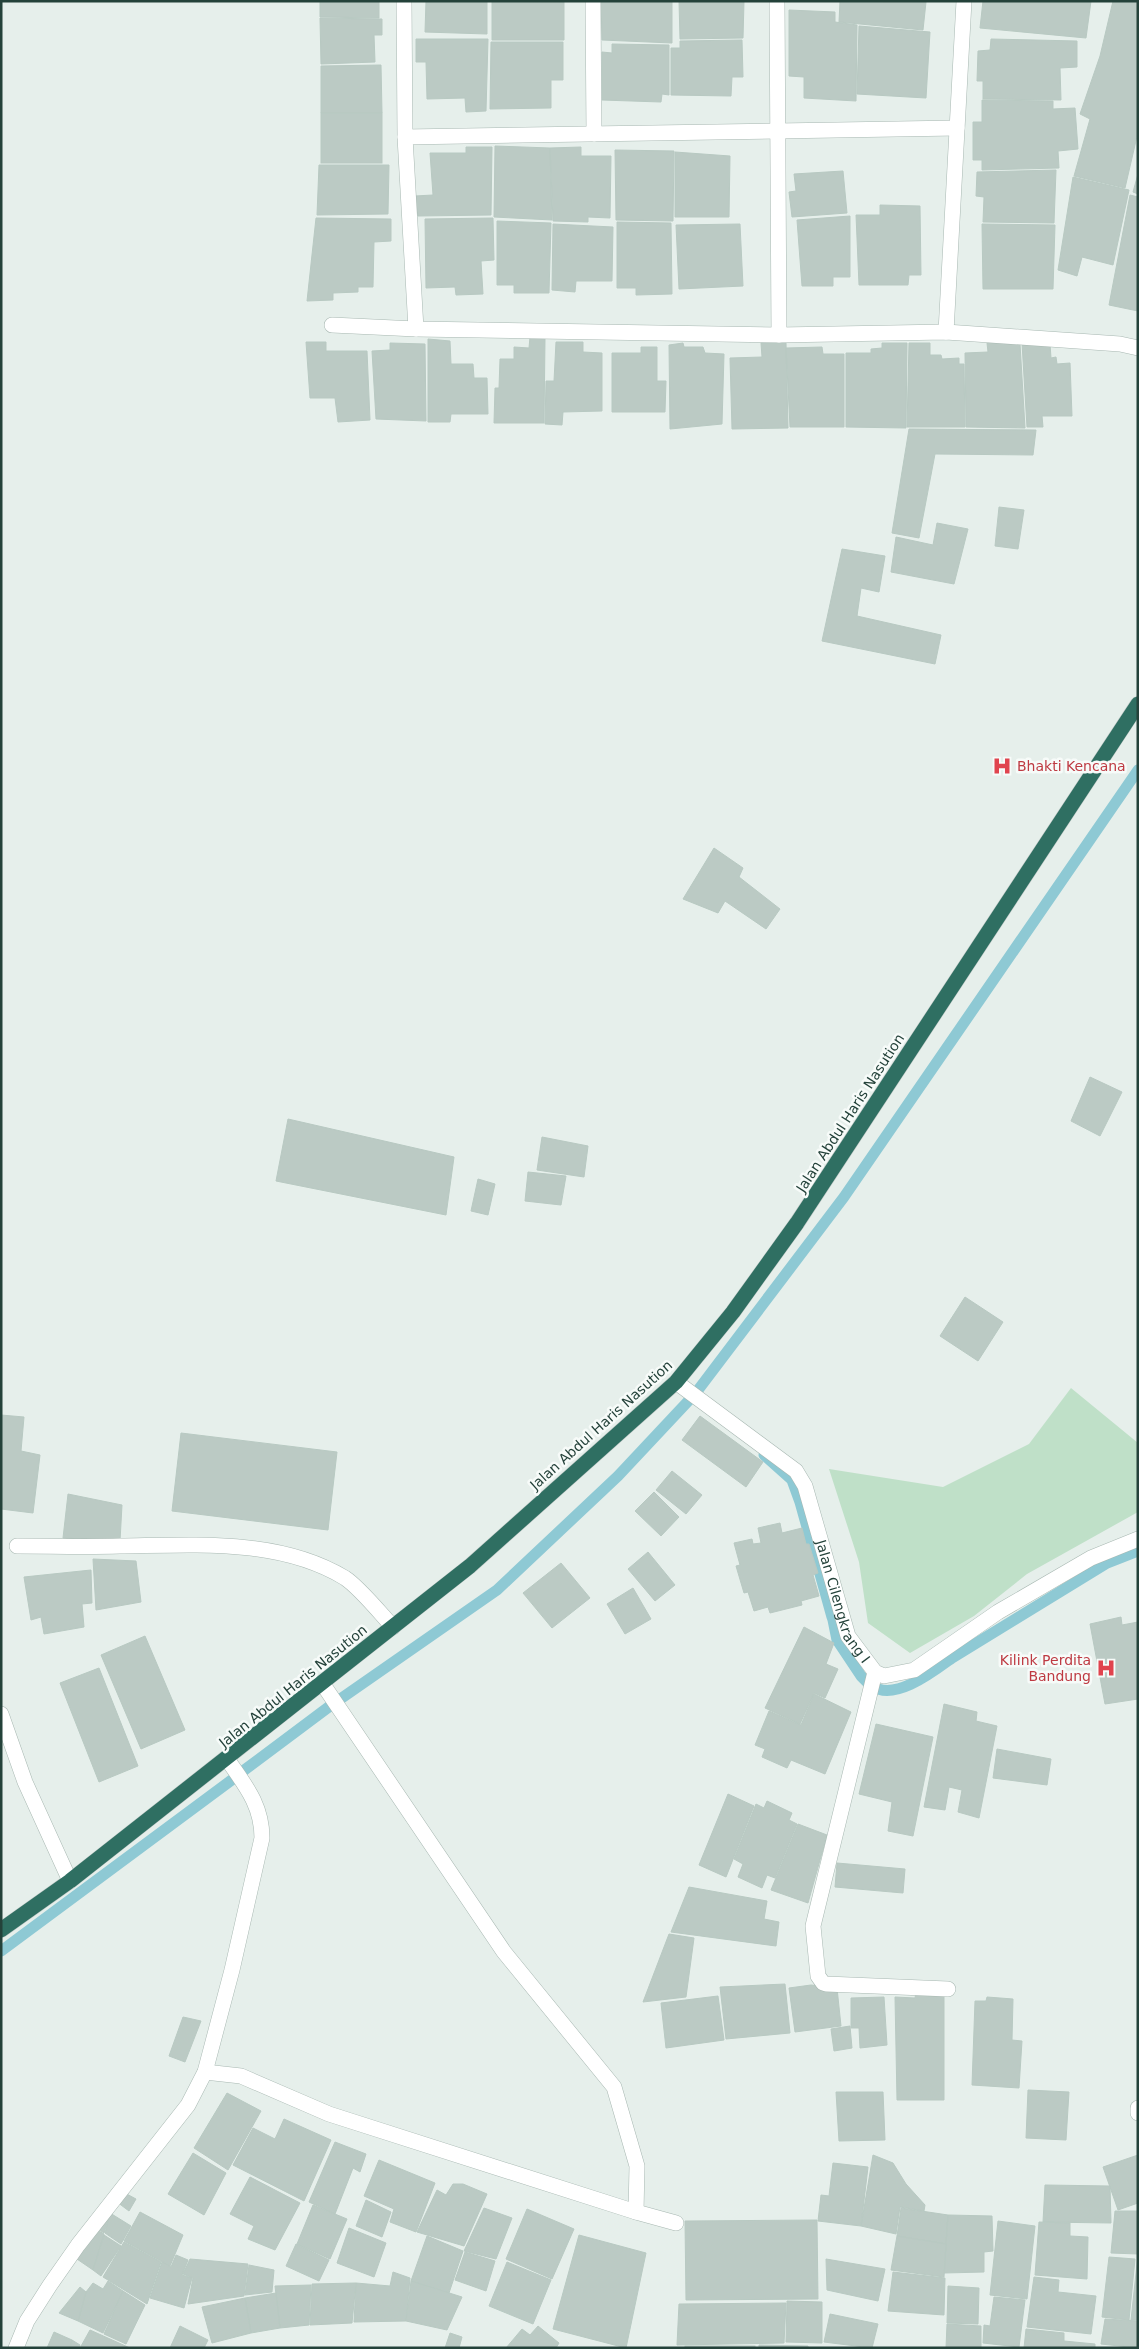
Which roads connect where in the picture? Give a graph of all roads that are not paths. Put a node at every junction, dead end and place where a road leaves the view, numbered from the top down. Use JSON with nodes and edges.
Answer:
{"nodes":[{"id":1,"x":404,"y":1,"type":"edge"},
{"id":2,"x":593,"y":1,"type":"edge"},
{"id":3,"x":777,"y":1,"type":"edge"},
{"id":4,"x":964,"y":1,"type":"edge"},
{"id":5,"x":957,"y":128,"type":"junction"},
{"id":6,"x":778,"y":132,"type":"junction"},
{"id":7,"x":594,"y":134,"type":"junction"},
{"id":8,"x":405,"y":137,"type":"junction"},
{"id":9,"x":332,"y":325,"type":"dead end"},
{"id":10,"x":416,"y":329,"type":"junction"},
{"id":11,"x":946,"y":332,"type":"junction"},
{"id":12,"x":779,"y":335,"type":"junction"},
{"id":13,"x":1138,"y":348,"type":"edge"},
{"id":14,"x":1138,"y":704,"type":"edge"},
{"id":15,"x":676,"y":1382,"type":"junction"},
{"id":16,"x":1138,"y":1539,"type":"edge"},
{"id":17,"x":17,"y":1546,"type":"dead end"},
{"id":18,"x":393,"y":1626,"type":"junction"},
{"id":19,"x":875,"y":1672,"type":"junction"},
{"id":20,"x":322,"y":1683,"type":"junction"},
{"id":21,"x":1,"y":1714,"type":"edge"},
{"id":22,"x":227,"y":1759,"type":"junction"},
{"id":23,"x":70,"y":1881,"type":"junction"},
{"id":24,"x":1,"y":1930,"type":"edge"},
{"id":25,"x":948,"y":1989,"type":"dead end"},
{"id":26,"x":205,"y":2072,"type":"junction"},
{"id":27,"x":1138,"y":2108,"type":"edge"},
{"id":28,"x":1138,"y":2113,"type":"edge"},
{"id":29,"x":636,"y":2212,"type":"junction"},
{"id":30,"x":676,"y":2223,"type":"dead end"},
{"id":31,"x":16,"y":2348,"type":"edge"}],
"edges":[{"from":1,"to":8,"type":"street"},
{"from":2,"to":7,"type":"street"},
{"from":3,"to":6,"type":"street"},
{"from":4,"to":5,"type":"street"},
{"from":5,"to":6,"type":"street"},
{"from":5,"to":11,"type":"street"},
{"from":6,"to":7,"type":"street"},
{"from":6,"to":12,"type":"street"},
{"from":7,"to":8,"type":"street"},
{"from":8,"to":10,"type":"street"},
{"from":9,"to":10,"type":"street"},
{"from":10,"to":12,"type":"street"},
{"from":11,"to":12,"type":"street"},
{"from":11,"to":13,"type":"street"},
{"from":14,"to":15,"type":"highway","name":"Jalan Abdul Haris Nasution"},
{"from":15,"to":18,"type":"highway","name":"Jalan Abdul Haris Nasution"},
{"from":15,"to":19,"type":"street","name":"Jalan Cilengkrang I"},
{"from":16,"to":19,"type":"street","name":"Jalan Cilengkrang I"},
{"from":17,"to":18,"type":"street"},
{"from":18,"to":20,"type":"highway","name":"Jalan Abdul Haris Nasution"},
{"from":19,"to":25,"type":"street"},
{"from":20,"to":22,"type":"highway","name":"Jalan Abdul Haris Nasution"},
{"from":20,"to":29,"type":"street"},
{"from":21,"to":23,"type":"street"},
{"from":22,"to":23,"type":"highway","name":"Jalan Abdul Haris Nasution"},
{"from":22,"to":26,"type":"street"},
{"from":23,"to":24,"type":"highway","name":"Jalan Abdul Haris Nasution"},
{"from":26,"to":29,"type":"street"},
{"from":26,"to":31,"type":"street"},
{"from":27,"to":28,"type":"street"},
{"from":29,"to":30,"type":"street"}]}
